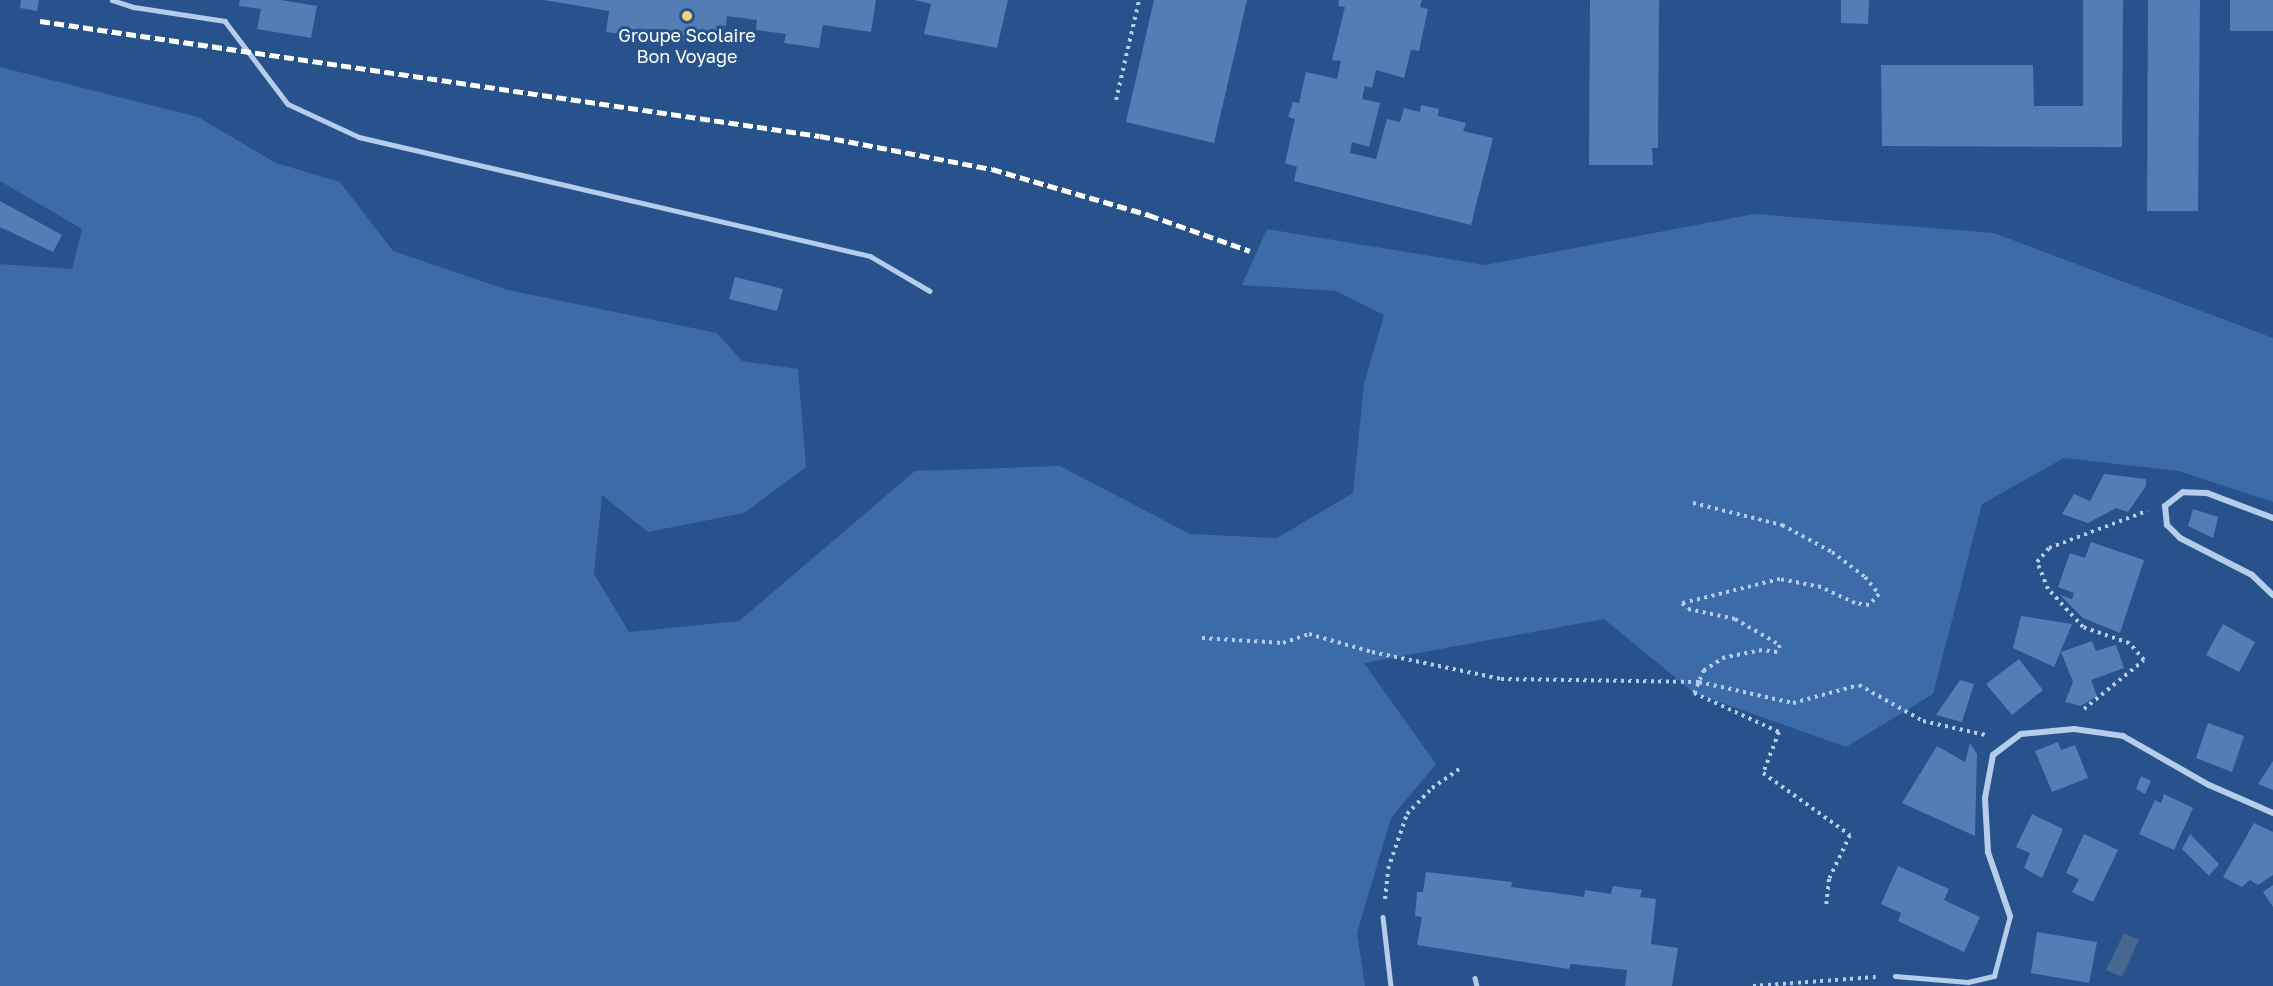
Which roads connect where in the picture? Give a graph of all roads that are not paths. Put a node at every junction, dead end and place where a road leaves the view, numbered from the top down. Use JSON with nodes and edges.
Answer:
{"nodes":[{"id":1,"x":112,"y":0,"type":"edge"},
{"id":2,"x":930,"y":291,"type":"dead end"},
{"id":3,"x":2273,"y":518,"type":"edge"},
{"id":4,"x":2273,"y":595,"type":"edge"},
{"id":5,"x":2273,"y":813,"type":"edge"},
{"id":6,"x":2010,"y":916,"type":"joint"},
{"id":7,"x":1383,"y":917,"type":"road end"},
{"id":8,"x":1895,"y":976,"type":"road end"},
{"id":9,"x":1475,"y":978,"type":"dead end"},
{"id":10,"x":1391,"y":986,"type":"edge"},
{"id":11,"x":1478,"y":986,"type":"edge"}],
"edges":[{"from":1,"to":2,"type":"lane"},
{"from":3,"to":4,"type":"street"},
{"from":5,"to":6,"type":"street"},
{"from":6,"to":8,"type":"lane"},
{"from":7,"to":10,"type":"lane"},
{"from":9,"to":11,"type":"lane"}]}
